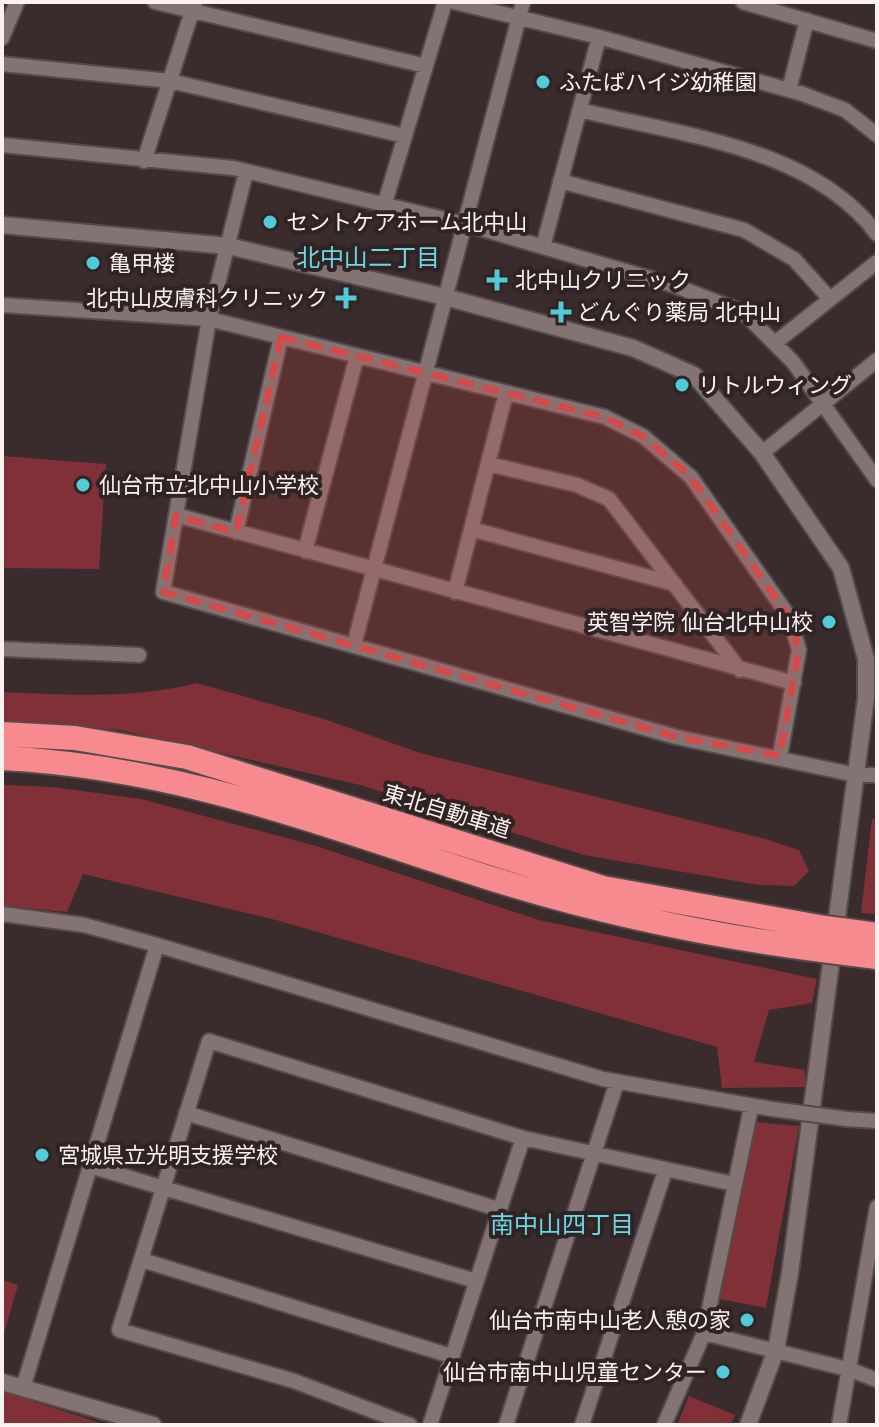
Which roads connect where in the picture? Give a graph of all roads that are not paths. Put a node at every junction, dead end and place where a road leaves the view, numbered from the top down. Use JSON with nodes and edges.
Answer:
{"nodes":[{"id":1,"x":17,"y":2,"type":"edge"},
{"id":2,"x":155,"y":2,"type":"edge"},
{"id":3,"x":445,"y":2,"type":"edge"},
{"id":4,"x":454,"y":2,"type":"edge"},
{"id":5,"x":523,"y":2,"type":"edge"},
{"id":6,"x":743,"y":2,"type":"edge"},
{"id":7,"x":194,"y":6,"type":"edge"},
{"id":8,"x":519,"y":18,"type":"junction"},
{"id":9,"x":807,"y":20,"type":"junction"},
{"id":10,"x":599,"y":37,"type":"junction"},
{"id":11,"x":2,"y":38,"type":"edge"},
{"id":12,"x":877,"y":41,"type":"edge"},
{"id":13,"x":2,"y":64,"type":"edge"},
{"id":14,"x":426,"y":66,"type":"junction"},
{"id":15,"x":170,"y":81,"type":"junction"},
{"id":16,"x":789,"y":90,"type":"junction"},
{"id":17,"x":580,"y":110,"type":"junction"},
{"id":18,"x":877,"y":135,"type":"edge"},
{"id":19,"x":405,"y":136,"type":"junction"},
{"id":20,"x":2,"y":145,"type":"edge"},
{"id":21,"x":144,"y":161,"type":"junction"},
{"id":22,"x":246,"y":172,"type":"junction"},
{"id":23,"x":560,"y":181,"type":"junction"},
{"id":24,"x":384,"y":206,"type":"junction"},
{"id":25,"x":465,"y":224,"type":"junction"},
{"id":26,"x":2,"y":225,"type":"edge"},
{"id":27,"x":877,"y":234,"type":"edge"},
{"id":28,"x":228,"y":246,"type":"junction"},
{"id":29,"x":543,"y":247,"type":"junction"},
{"id":30,"x":877,"y":262,"type":"edge"},
{"id":31,"x":445,"y":297,"type":"junction"},
{"id":32,"x":830,"y":299,"type":"junction"},
{"id":33,"x":2,"y":305,"type":"edge"},
{"id":34,"x":209,"y":319,"type":"junction"},
{"id":35,"x":281,"y":337,"type":"junction"},
{"id":36,"x":775,"y":343,"type":"junction"},
{"id":37,"x":357,"y":356,"type":"junction"},
{"id":38,"x":877,"y":360,"type":"edge"},
{"id":39,"x":426,"y":373,"type":"junction"},
{"id":40,"x":506,"y":393,"type":"junction"},
{"id":41,"x":823,"y":403,"type":"junction"},
{"id":42,"x":762,"y":453,"type":"junction"},
{"id":43,"x":871,"y":458,"type":"edge"},
{"id":44,"x":488,"y":464,"type":"junction"},
{"id":45,"x":877,"y":480,"type":"edge"},
{"id":46,"x":176,"y":515,"type":"junction"},
{"id":47,"x":471,"y":529,"type":"junction"},
{"id":48,"x":236,"y":532,"type":"junction"},
{"id":49,"x":305,"y":551,"type":"junction"},
{"id":50,"x":374,"y":570,"type":"junction"},
{"id":51,"x":675,"y":584,"type":"junction"},
{"id":52,"x":455,"y":592,"type":"junction"},
{"id":53,"x":354,"y":645,"type":"junction"},
{"id":54,"x":2,"y":649,"type":"edge"},
{"id":55,"x":139,"y":655,"type":"dead end"},
{"id":56,"x":740,"y":670,"type":"junction"},
{"id":57,"x":794,"y":683,"type":"junction"},
{"id":58,"x":2,"y":734,"type":"edge"},
{"id":59,"x":780,"y":756,"type":"junction"},
{"id":60,"x":2,"y":758,"type":"edge"},
{"id":61,"x":856,"y":775,"type":"junction"},
{"id":62,"x":877,"y":775,"type":"edge"},
{"id":63,"x":2,"y":914,"type":"edge"},
{"id":64,"x":877,"y":935,"type":"edge"},
{"id":65,"x":835,"y":941,"type":"junction"},
{"id":66,"x":157,"y":945,"type":"junction"},
{"id":67,"x":877,"y":957,"type":"edge"},
{"id":68,"x":617,"y":1082,"type":"junction"},
{"id":69,"x":751,"y":1108,"type":"junction"},
{"id":70,"x":186,"y":1113,"type":"junction"},
{"id":71,"x":877,"y":1121,"type":"edge"},
{"id":72,"x":523,"y":1138,"type":"junction"},
{"id":73,"x":594,"y":1154,"type":"junction"},
{"id":74,"x":90,"y":1166,"type":"junction"},
{"id":75,"x":665,"y":1171,"type":"junction"},
{"id":76,"x":734,"y":1184,"type":"junction"},
{"id":77,"x":162,"y":1186,"type":"junction"},
{"id":78,"x":877,"y":1207,"type":"edge"},
{"id":79,"x":498,"y":1209,"type":"junction"},
{"id":80,"x":142,"y":1260,"type":"junction"},
{"id":81,"x":476,"y":1281,"type":"junction"},
{"id":82,"x":704,"y":1333,"type":"junction"},
{"id":83,"x":776,"y":1350,"type":"junction"},
{"id":84,"x":451,"y":1356,"type":"junction"},
{"id":85,"x":851,"y":1370,"type":"junction"},
{"id":86,"x":877,"y":1380,"type":"edge"},
{"id":87,"x":2,"y":1382,"type":"edge"},
{"id":88,"x":23,"y":1388,"type":"junction"},
{"id":89,"x":153,"y":1425,"type":"edge"},
{"id":90,"x":410,"y":1425,"type":"edge"},
{"id":91,"x":430,"y":1425,"type":"edge"},
{"id":92,"x":506,"y":1425,"type":"edge"},
{"id":93,"x":582,"y":1425,"type":"edge"},
{"id":94,"x":664,"y":1425,"type":"edge"},
{"id":95,"x":748,"y":1425,"type":"edge"},
{"id":96,"x":839,"y":1425,"type":"edge"}],
"edges":[{"from":1,"to":11,"type":"street"},
{"from":2,"to":7,"type":"street"},
{"from":3,"to":14,"type":"street"},
{"from":4,"to":8,"type":"street"},
{"from":5,"to":8,"type":"street"},
{"from":6,"to":9,"type":"street"},
{"from":7,"to":14,"type":"street"},
{"from":7,"to":15,"type":"street"},
{"from":8,"to":10,"type":"street"},
{"from":8,"to":25,"type":"street"},
{"from":9,"to":12,"type":"street"},
{"from":9,"to":16,"type":"street"},
{"from":10,"to":16,"type":"street"},
{"from":10,"to":17,"type":"street"},
{"from":13,"to":15,"type":"street"},
{"from":14,"to":19,"type":"street"},
{"from":15,"to":19,"type":"street"},
{"from":15,"to":21,"type":"street"},
{"from":16,"to":18,"type":"street"},
{"from":17,"to":23,"type":"street"},
{"from":17,"to":27,"type":"street"},
{"from":19,"to":24,"type":"street"},
{"from":20,"to":21,"type":"street"},
{"from":21,"to":22,"type":"street"},
{"from":22,"to":24,"type":"street"},
{"from":22,"to":28,"type":"street"},
{"from":23,"to":29,"type":"street"},
{"from":23,"to":32,"type":"street"},
{"from":24,"to":25,"type":"street"},
{"from":25,"to":29,"type":"street"},
{"from":25,"to":31,"type":"street"},
{"from":26,"to":28,"type":"street"},
{"from":28,"to":31,"type":"street"},
{"from":28,"to":34,"type":"street"},
{"from":29,"to":36,"type":"street"},
{"from":30,"to":32,"type":"street"},
{"from":31,"to":39,"type":"street"},
{"from":31,"to":42,"type":"street"},
{"from":32,"to":36,"type":"street"},
{"from":33,"to":34,"type":"street"},
{"from":34,"to":35,"type":"street"},
{"from":34,"to":46,"type":"street"},
{"from":35,"to":37,"type":"street"},
{"from":35,"to":48,"type":"street"},
{"from":36,"to":41,"type":"street"},
{"from":37,"to":39,"type":"street"},
{"from":37,"to":49,"type":"street"},
{"from":38,"to":41,"type":"street"},
{"from":39,"to":40,"type":"street"},
{"from":39,"to":50,"type":"street"},
{"from":40,"to":44,"type":"street"},
{"from":40,"to":57,"type":"street"},
{"from":41,"to":42,"type":"street"},
{"from":41,"to":43,"type":"street"},
{"from":42,"to":61,"type":"street"},
{"from":43,"to":45,"type":"street"},
{"from":44,"to":47,"type":"street"},
{"from":44,"to":51,"type":"street"},
{"from":46,"to":48,"type":"street"},
{"from":46,"to":53,"type":"street"},
{"from":47,"to":51,"type":"street"},
{"from":47,"to":52,"type":"street"},
{"from":48,"to":49,"type":"street"},
{"from":49,"to":50,"type":"street"},
{"from":50,"to":52,"type":"street"},
{"from":50,"to":53,"type":"street"},
{"from":51,"to":56,"type":"street"},
{"from":52,"to":56,"type":"street"},
{"from":53,"to":59,"type":"street"},
{"from":54,"to":55,"type":"street"},
{"from":56,"to":57,"type":"street"},
{"from":57,"to":59,"type":"street"},
{"from":58,"to":65,"type":"highway","name":"東北自動車道"},
{"from":59,"to":61,"type":"street"},
{"from":60,"to":65,"type":"highway","name":"東北自動車道"},
{"from":61,"to":62,"type":"street"},
{"from":61,"to":83,"type":"street"},
{"from":63,"to":66,"type":"street"},
{"from":64,"to":65,"type":"highway","name":"東北自動車道"},
{"from":65,"to":67,"type":"highway","name":"東北自動車道"},
{"from":66,"to":68,"type":"street"},
{"from":66,"to":74,"type":"street"},
{"from":68,"to":69,"type":"street"},
{"from":68,"to":73,"type":"street"},
{"from":69,"to":71,"type":"street","bridge":true},
{"from":69,"to":76,"type":"street"},
{"from":70,"to":72,"type":"street"},
{"from":70,"to":77,"type":"street"},
{"from":70,"to":79,"type":"street"},
{"from":72,"to":73,"type":"street"},
{"from":72,"to":79,"type":"street"},
{"from":73,"to":75,"type":"street"},
{"from":73,"to":92,"type":"street"},
{"from":74,"to":77,"type":"street"},
{"from":74,"to":88,"type":"street"},
{"from":75,"to":76,"type":"street"},
{"from":75,"to":93,"type":"street"},
{"from":76,"to":82,"type":"street"},
{"from":77,"to":80,"type":"street"},
{"from":77,"to":81,"type":"street"},
{"from":78,"to":85,"type":"street"},
{"from":79,"to":81,"type":"street"},
{"from":80,"to":84,"type":"street"},
{"from":80,"to":90,"type":"street"},
{"from":81,"to":84,"type":"street"},
{"from":82,"to":83,"type":"street"},
{"from":82,"to":94,"type":"street"},
{"from":83,"to":85,"type":"street"},
{"from":83,"to":95,"type":"street"},
{"from":84,"to":91,"type":"street"},
{"from":85,"to":86,"type":"street"},
{"from":85,"to":96,"type":"street"},
{"from":87,"to":88,"type":"street"},
{"from":88,"to":89,"type":"street"}]}
